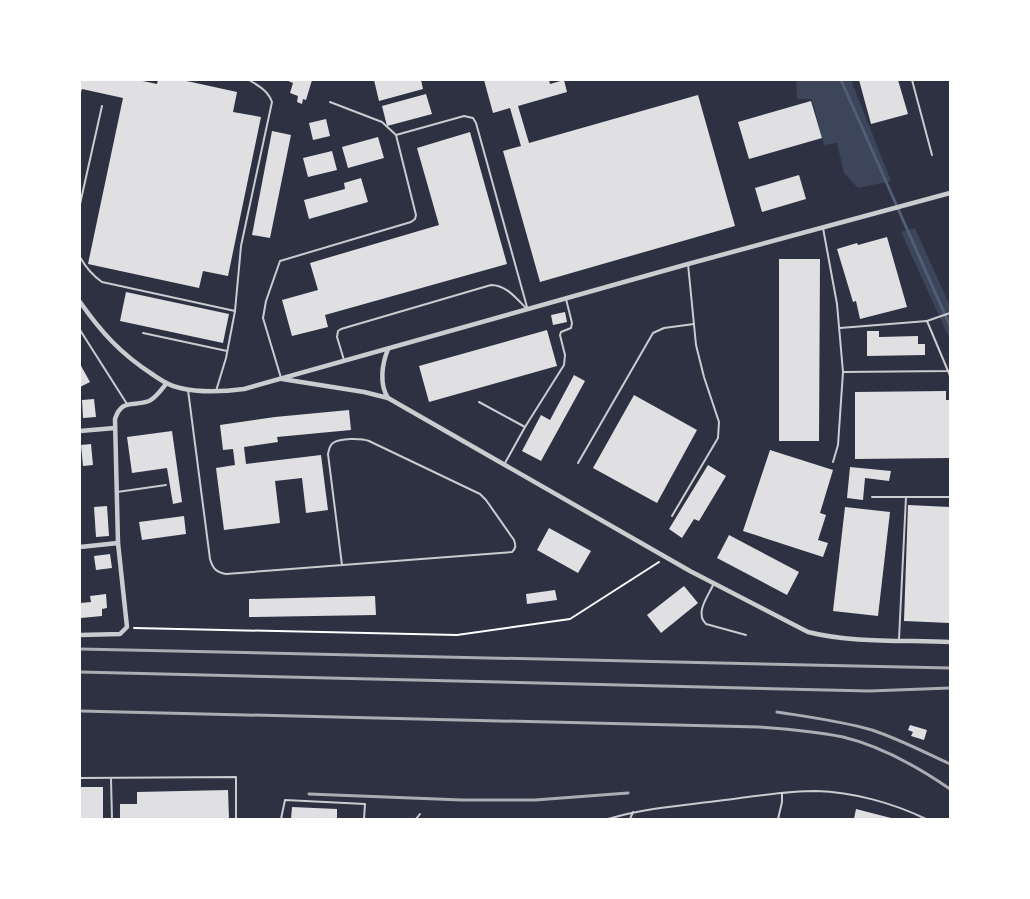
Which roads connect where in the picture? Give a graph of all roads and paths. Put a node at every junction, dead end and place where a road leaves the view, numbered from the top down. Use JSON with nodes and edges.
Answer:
{"nodes":[{"id":1,"x":249,"y":80,"type":"edge"},
{"id":2,"x":912,"y":80,"type":"edge"},
{"id":3,"x":330,"y":102,"type":"dead end"},
{"id":4,"x":102,"y":106,"type":"dead end"},
{"id":5,"x":396,"y":135,"type":"junction"},
{"id":6,"x":932,"y":154,"type":"dead end"},
{"id":7,"x":950,"y":193,"type":"edge"},
{"id":8,"x":80,"y":204,"type":"edge"},
{"id":9,"x":823,"y":228,"type":"junction"},
{"id":10,"x":80,"y":257,"type":"edge"},
{"id":11,"x":688,"y":264,"type":"junction"},
{"id":12,"x":566,"y":299,"type":"junction"},
{"id":13,"x":80,"y":302,"type":"edge"},
{"id":14,"x":528,"y":310,"type":"junction"},
{"id":15,"x":235,"y":311,"type":"junction"},
{"id":16,"x":950,"y":313,"type":"edge"},
{"id":17,"x":927,"y":321,"type":"junction"},
{"id":18,"x":694,"y":324,"type":"junction"},
{"id":19,"x":840,"y":328,"type":"junction"},
{"id":20,"x":80,"y":330,"type":"edge"},
{"id":21,"x":143,"y":333,"type":"dead end"},
{"id":22,"x":388,"y":349,"type":"junction"},
{"id":23,"x":227,"y":351,"type":"junction"},
{"id":24,"x":344,"y":362,"type":"junction"},
{"id":25,"x":948,"y":371,"type":"junction"},
{"id":26,"x":843,"y":372,"type":"junction"},
{"id":27,"x":950,"y":376,"type":"edge"},
{"id":28,"x":281,"y":379,"type":"junction"},
{"id":29,"x":166,"y":384,"type":"junction"},
{"id":30,"x":188,"y":390,"type":"junction"},
{"id":31,"x":215,"y":392,"type":"junction"},
{"id":32,"x":388,"y":398,"type":"junction"},
{"id":33,"x":479,"y":402,"type":"dead end"},
{"id":34,"x":127,"y":404,"type":"junction"},
{"id":35,"x":525,"y":427,"type":"junction"},
{"id":36,"x":115,"y":428,"type":"junction"},
{"id":37,"x":80,"y":432,"type":"edge"},
{"id":38,"x":834,"y":462,"type":"dead end"},
{"id":39,"x":578,"y":463,"type":"dead end"},
{"id":40,"x":504,"y":465,"type":"junction"},
{"id":41,"x":166,"y":485,"type":"dead end"},
{"id":42,"x":117,"y":492,"type":"junction"},
{"id":43,"x":872,"y":496,"type":"dead end"},
{"id":44,"x":906,"y":496,"type":"junction"},
{"id":45,"x":950,"y":497,"type":"edge"},
{"id":46,"x":672,"y":516,"type":"dead end"},
{"id":47,"x":118,"y":543,"type":"junction"},
{"id":48,"x":80,"y":548,"type":"edge"},
{"id":49,"x":666,"y":557,"type":"junction"},
{"id":50,"x":342,"y":565,"type":"junction"},
{"id":51,"x":714,"y":583,"type":"junction"},
{"id":52,"x":127,"y":625,"type":"junction"},
{"id":53,"x":80,"y":635,"type":"edge"},
{"id":54,"x":746,"y":635,"type":"dead end"},
{"id":55,"x":899,"y":640,"type":"junction"},
{"id":56,"x":950,"y":642,"type":"edge"},
{"id":57,"x":80,"y":778,"type":"edge"},
{"id":58,"x":111,"y":778,"type":"junction"},
{"id":59,"x":782,"y":793,"type":"junction"},
{"id":60,"x":633,"y":812,"type":"junction"},
{"id":61,"x":420,"y":814,"type":"dead end"},
{"id":62,"x":112,"y":819,"type":"edge"},
{"id":63,"x":236,"y":819,"type":"edge"},
{"id":64,"x":281,"y":819,"type":"edge"},
{"id":65,"x":364,"y":819,"type":"edge"},
{"id":66,"x":416,"y":819,"type":"edge"},
{"id":67,"x":608,"y":819,"type":"edge"},
{"id":68,"x":630,"y":819,"type":"edge"},
{"id":69,"x":778,"y":819,"type":"edge"},
{"id":70,"x":926,"y":819,"type":"edge"}],
"edges":[{"from":1,"to":15,"type":"lane"},
{"from":2,"to":6,"type":"lane"},
{"from":3,"to":5,"type":"lane"},
{"from":4,"to":8,"type":"lane"},
{"from":5,"to":14,"type":"lane"},
{"from":5,"to":28,"type":"lane"},
{"from":7,"to":9,"type":"street"},
{"from":9,"to":11,"type":"street"},
{"from":9,"to":19,"type":"lane"},
{"from":10,"to":15,"type":"lane"},
{"from":11,"to":12,"type":"street"},
{"from":11,"to":18,"type":"lane"},
{"from":12,"to":14,"type":"street"},
{"from":12,"to":35,"type":"lane"},
{"from":13,"to":29,"type":"street"},
{"from":14,"to":22,"type":"street"},
{"from":14,"to":24,"type":"lane"},
{"from":15,"to":23,"type":"lane"},
{"from":16,"to":17,"type":"lane"},
{"from":17,"to":19,"type":"lane"},
{"from":17,"to":25,"type":"lane"},
{"from":18,"to":39,"type":"lane"},
{"from":18,"to":46,"type":"lane"},
{"from":19,"to":26,"type":"lane"},
{"from":20,"to":34,"type":"lane"},
{"from":21,"to":23,"type":"lane"},
{"from":22,"to":24,"type":"street"},
{"from":22,"to":32,"type":"street"},
{"from":23,"to":31,"type":"lane"},
{"from":24,"to":28,"type":"street"},
{"from":25,"to":26,"type":"lane"},
{"from":25,"to":27,"type":"lane"},
{"from":26,"to":38,"type":"lane"},
{"from":28,"to":31,"type":"street"},
{"from":28,"to":32,"type":"street"},
{"from":29,"to":30,"type":"street"},
{"from":29,"to":34,"type":"street"},
{"from":30,"to":31,"type":"street"},
{"from":30,"to":50,"type":"lane"},
{"from":32,"to":40,"type":"street"},
{"from":33,"to":35,"type":"lane"},
{"from":34,"to":36,"type":"street"},
{"from":35,"to":40,"type":"lane"},
{"from":36,"to":37,"type":"street"},
{"from":36,"to":42,"type":"street"},
{"from":40,"to":49,"type":"street"},
{"from":41,"to":42,"type":"lane"},
{"from":42,"to":47,"type":"street"},
{"from":43,"to":44,"type":"lane"},
{"from":44,"to":45,"type":"lane"},
{"from":44,"to":55,"type":"lane"},
{"from":47,"to":48,"type":"street"},
{"from":47,"to":52,"type":"street"},
{"from":49,"to":51,"type":"street"},
{"from":49,"to":52,"type":"path"},
{"from":50,"to":50,"type":"lane"},
{"from":51,"to":54,"type":"lane"},
{"from":51,"to":55,"type":"street"},
{"from":52,"to":53,"type":"street"},
{"from":55,"to":56,"type":"street"},
{"from":57,"to":58,"type":"lane"},
{"from":58,"to":62,"type":"lane"},
{"from":58,"to":63,"type":"lane"},
{"from":59,"to":60,"type":"lane"},
{"from":59,"to":69,"type":"lane"},
{"from":59,"to":70,"type":"lane"},
{"from":60,"to":67,"type":"lane"},
{"from":60,"to":68,"type":"lane"},
{"from":61,"to":66,"type":"lane"},
{"from":64,"to":65,"type":"lane"}]}
